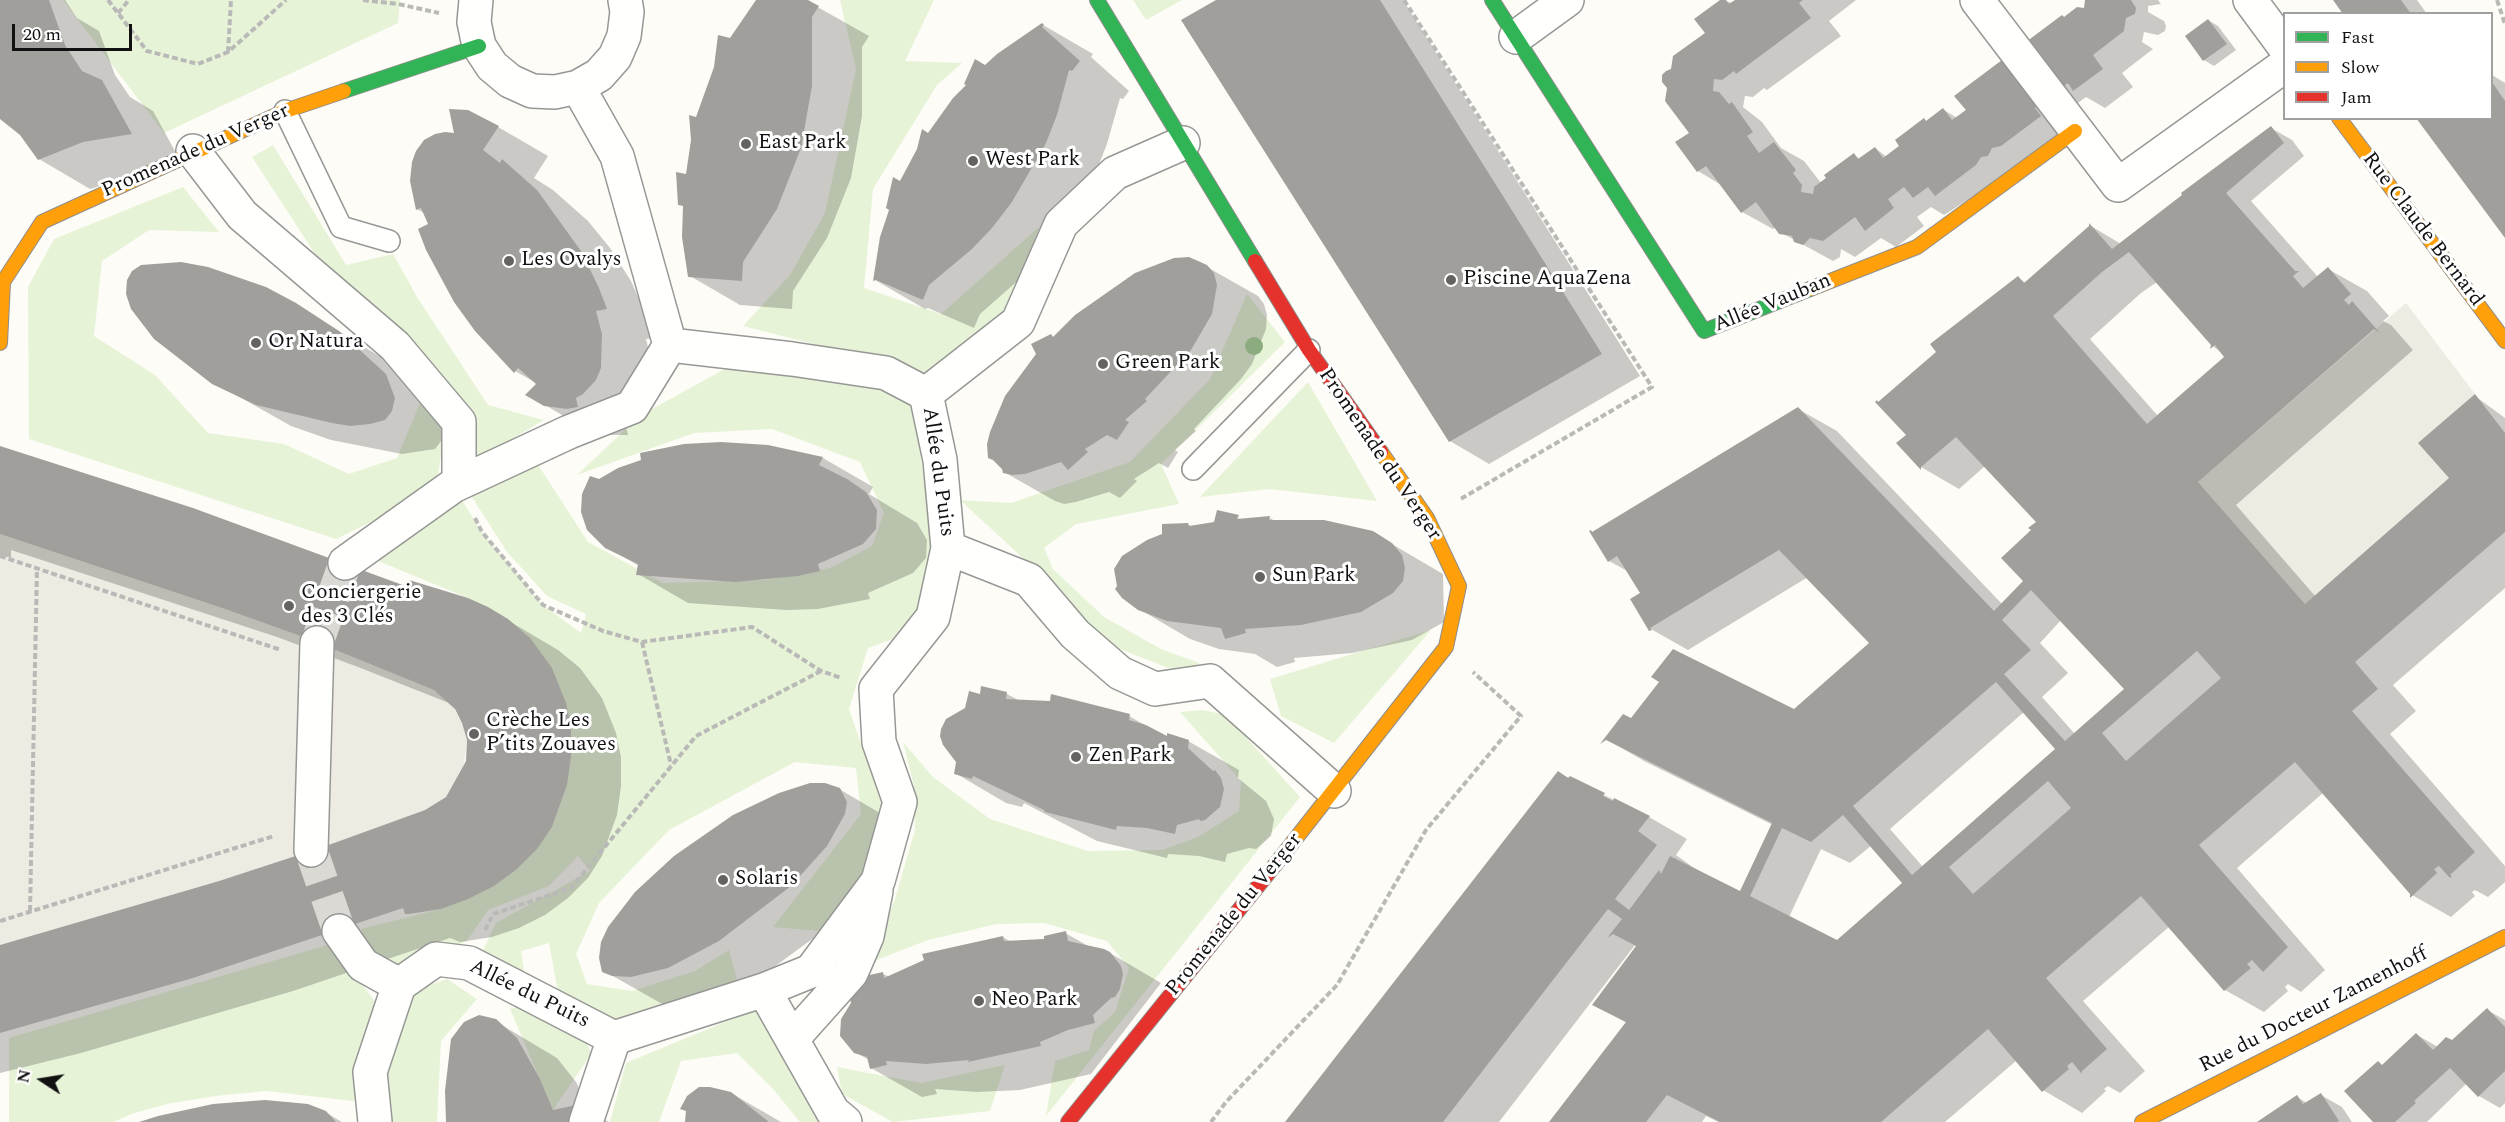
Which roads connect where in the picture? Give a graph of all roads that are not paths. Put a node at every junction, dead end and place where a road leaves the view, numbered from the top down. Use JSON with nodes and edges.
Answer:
{"nodes":[{"id":1,"x":476,"y":0,"type":"edge"},
{"id":2,"x":625,"y":0,"type":"edge"},
{"id":3,"x":1097,"y":0,"type":"edge"},
{"id":4,"x":1492,"y":0,"type":"edge"},
{"id":5,"x":1567,"y":0,"type":"edge"},
{"id":6,"x":1977,"y":0,"type":"edge"},
{"id":7,"x":2250,"y":0,"type":"edge"},
{"id":8,"x":1516,"y":37,"type":"junction"},
{"id":9,"x":2283,"y":45,"type":"edge"},
{"id":10,"x":479,"y":46,"type":"junction"},
{"id":11,"x":2283,"y":67,"type":"edge"},
{"id":12,"x":578,"y":87,"type":"junction"},
{"id":13,"x":285,"y":111,"type":"junction"},
{"id":14,"x":2340,"y":120,"type":"edge"},
{"id":15,"x":2075,"y":130,"type":"junction"},
{"id":16,"x":1183,"y":143,"type":"junction"},
{"id":17,"x":193,"y":151,"type":"junction"},
{"id":18,"x":389,"y":242,"type":"dead end"},
{"id":19,"x":2505,"y":341,"type":"edge"},
{"id":20,"x":0,"y":343,"type":"edge"},
{"id":21,"x":670,"y":345,"type":"junction"},
{"id":22,"x":1309,"y":350,"type":"junction"},
{"id":23,"x":926,"y":394,"type":"junction"},
{"id":24,"x":1193,"y":469,"type":"dead end"},
{"id":25,"x":459,"y":483,"type":"junction"},
{"id":26,"x":948,"y":548,"type":"junction"},
{"id":27,"x":345,"y":563,"type":"tunnel mouth"},
{"id":28,"x":317,"y":653,"type":"tunnel mouth"},
{"id":29,"x":1334,"y":791,"type":"junction"},
{"id":30,"x":311,"y":837,"type":"tunnel mouth"},
{"id":31,"x":878,"y":881,"type":"junction"},
{"id":32,"x":339,"y":931,"type":"tunnel mouth"},
{"id":33,"x":2505,"y":937,"type":"edge"},
{"id":34,"x":399,"y":985,"type":"junction"},
{"id":35,"x":764,"y":990,"type":"junction"},
{"id":36,"x":614,"y":1038,"type":"junction"},
{"id":37,"x":792,"y":1040,"type":"junction"},
{"id":38,"x":375,"y":1122,"type":"edge"},
{"id":39,"x":586,"y":1122,"type":"edge"},
{"id":40,"x":845,"y":1122,"type":"edge"},
{"id":41,"x":1068,"y":1122,"type":"edge"},
{"id":42,"x":2142,"y":1122,"type":"edge"}],
"edges":[{"from":1,"to":10,"type":"street"},
{"from":2,"to":12,"type":"street"},
{"from":3,"to":16,"type":"street","name":"Promenade du Verger"},
{"from":4,"to":8,"type":"street","name":"Allée Vauban"},
{"from":5,"to":8,"type":"street"},
{"from":6,"to":15,"type":"street"},
{"from":7,"to":9,"type":"street"},
{"from":8,"to":15,"type":"street","name":"Allée Vauban"},
{"from":10,"to":12,"type":"street"},
{"from":10,"to":13,"type":"street","name":"Promenade du Verger"},
{"from":11,"to":15,"type":"street"},
{"from":12,"to":21,"type":"street"},
{"from":13,"to":17,"type":"street","name":"Promenade du Verger"},
{"from":13,"to":18,"type":"lane"},
{"from":14,"to":19,"type":"street","name":"Rue Claude Bernard"},
{"from":16,"to":22,"type":"street","name":"Promenade du Verger"},
{"from":16,"to":23,"type":"street"},
{"from":17,"to":20,"type":"street","name":"Promenade du Verger"},
{"from":17,"to":25,"type":"street"},
{"from":21,"to":23,"type":"street","name":"Allée du Puits"},
{"from":21,"to":25,"type":"street"},
{"from":22,"to":24,"type":"lane"},
{"from":22,"to":29,"type":"street","name":"Promenade du Verger"},
{"from":23,"to":26,"type":"street","name":"Allée du Puits"},
{"from":25,"to":27,"type":"street"},
{"from":26,"to":29,"type":"street"},
{"from":26,"to":31,"type":"street","name":"Allée du Puits"},
{"from":28,"to":30,"type":"street"},
{"from":29,"to":41,"type":"street","name":"Promenade du Verger"},
{"from":31,"to":35,"type":"street","name":"Allée du Puits"},
{"from":31,"to":37,"type":"street","name":"Allée du Puits"},
{"from":32,"to":34,"type":"street"},
{"from":33,"to":42,"type":"street","name":"Rue du Docteur Zamenhoff"},
{"from":34,"to":36,"type":"street","name":"Allée du Puits"},
{"from":34,"to":38,"type":"street"},
{"from":35,"to":36,"type":"street","name":"Allée du Puits"},
{"from":35,"to":37,"type":"street"},
{"from":36,"to":39,"type":"street","name":"Allée du Puits"},
{"from":37,"to":40,"type":"street"}]}
